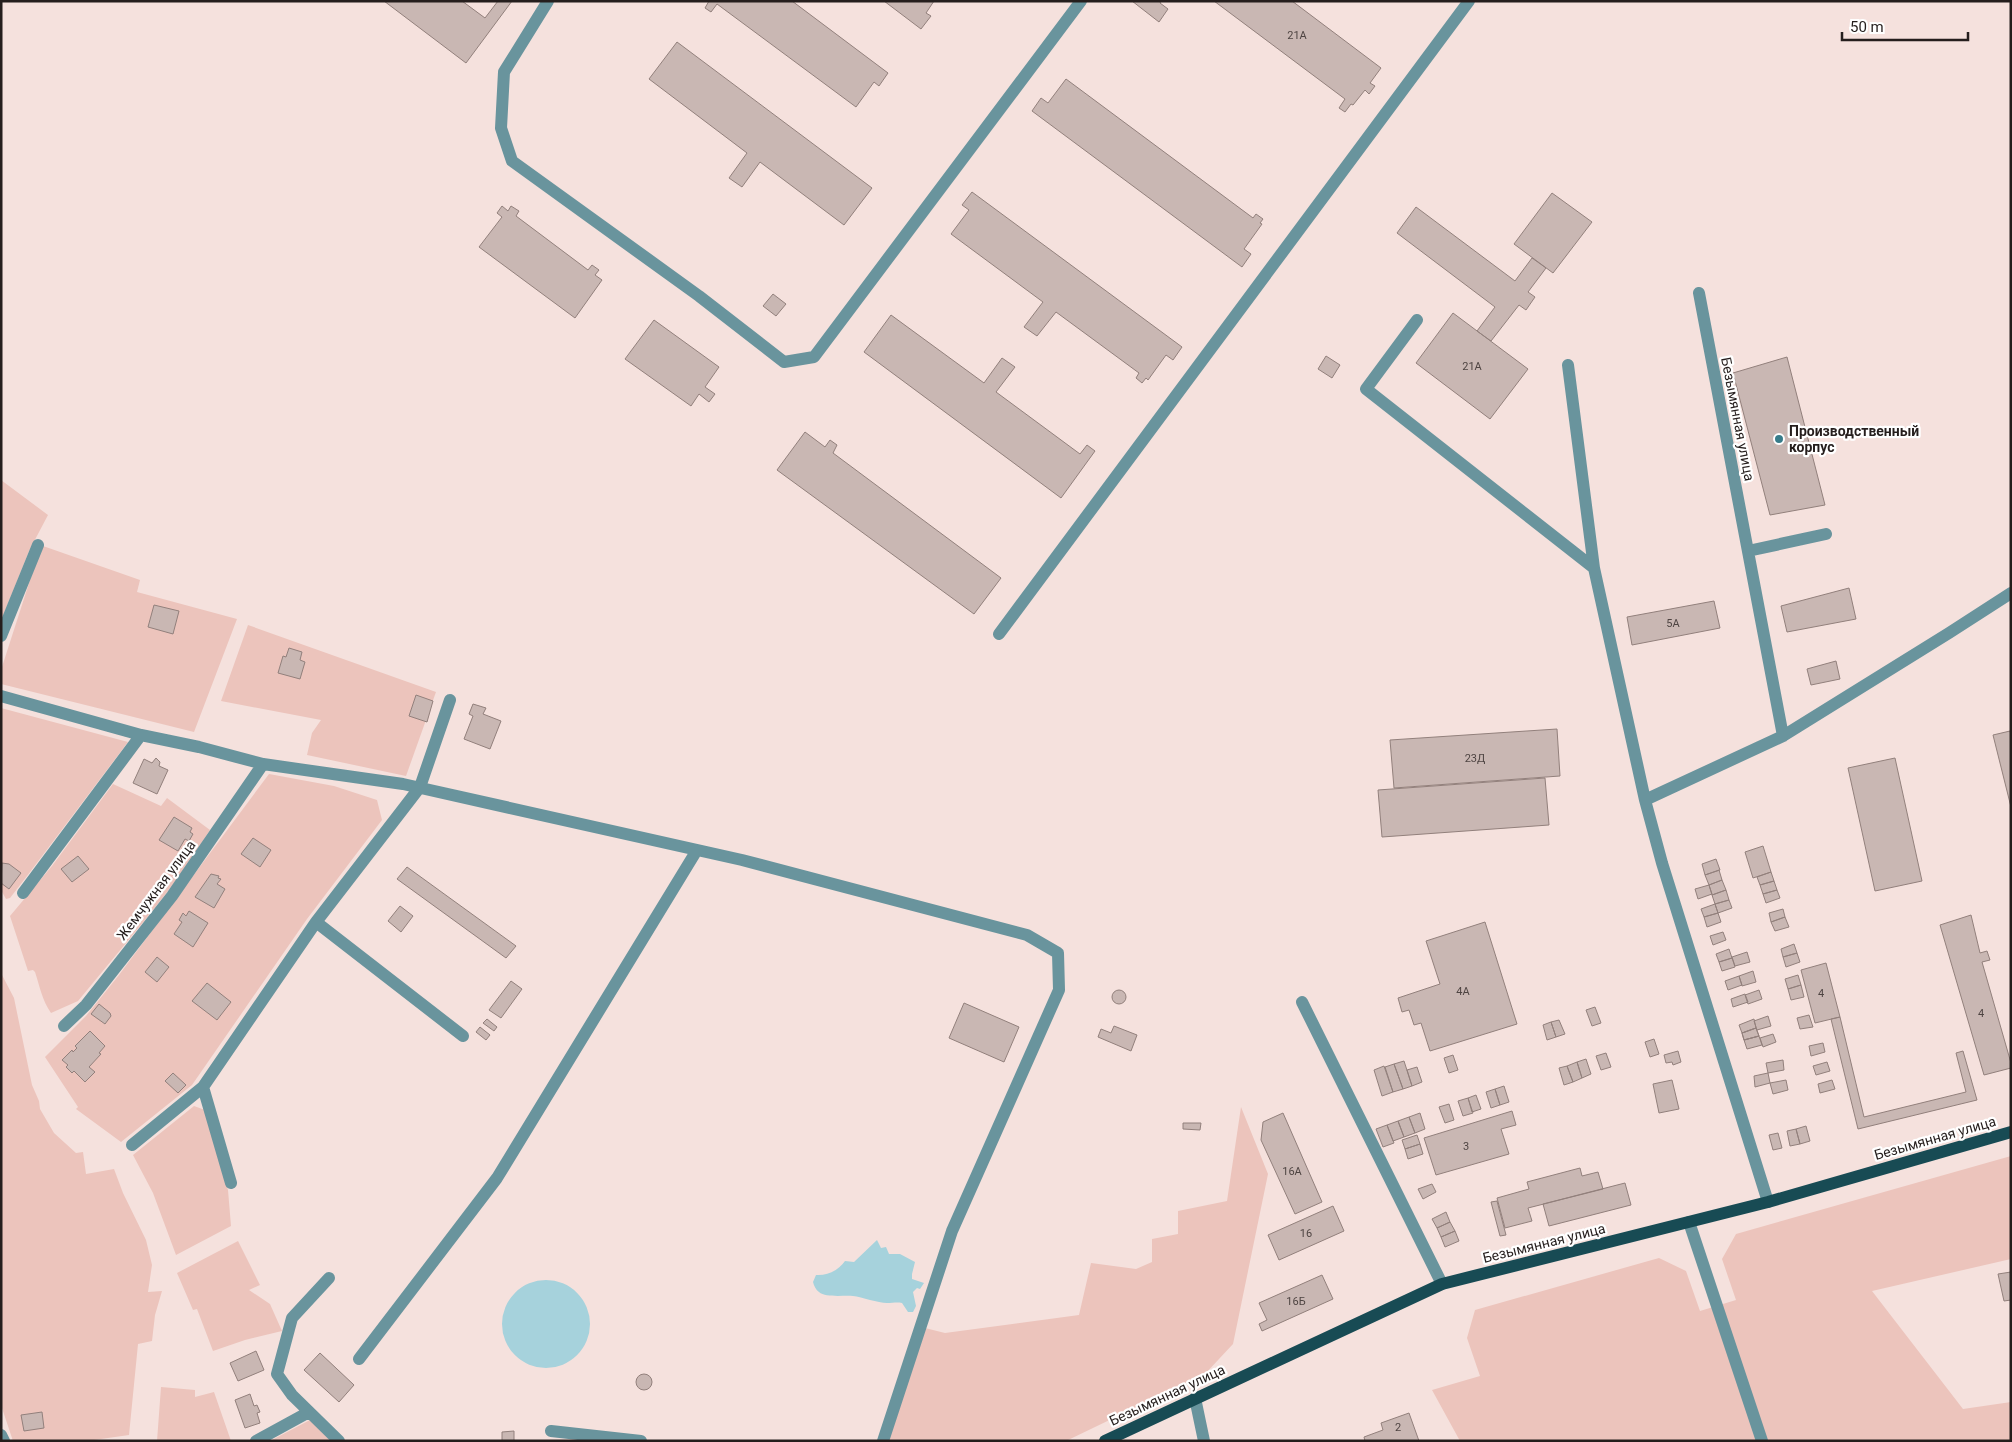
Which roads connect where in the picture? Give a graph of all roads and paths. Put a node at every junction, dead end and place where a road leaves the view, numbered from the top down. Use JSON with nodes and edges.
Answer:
{"nodes":[{"id":1,"x":548,"y":1,"type":"edge"},
{"id":2,"x":1081,"y":1,"type":"edge"},
{"id":3,"x":1469,"y":1,"type":"edge"},
{"id":4,"x":1699,"y":293,"type":"dead end"},
{"id":5,"x":1417,"y":320,"type":"dead end"},
{"id":6,"x":1568,"y":366,"type":"dead end"},
{"id":7,"x":1826,"y":534,"type":"dead end"},
{"id":8,"x":38,"y":545,"type":"dead end"},
{"id":9,"x":1748,"y":551,"type":"junction"},
{"id":10,"x":1594,"y":568,"type":"junction"},
{"id":11,"x":2011,"y":592,"type":"edge"},
{"id":12,"x":1000,"y":634,"type":"dead end"},
{"id":13,"x":1,"y":636,"type":"edge"},
{"id":14,"x":1,"y":696,"type":"edge"},
{"id":15,"x":450,"y":700,"type":"dead end"},
{"id":16,"x":141,"y":735,"type":"junction"},
{"id":17,"x":1783,"y":736,"type":"junction"},
{"id":18,"x":263,"y":764,"type":"junction"},
{"id":19,"x":420,"y":787,"type":"junction"},
{"id":20,"x":1646,"y":800,"type":"junction"},
{"id":21,"x":697,"y":850,"type":"junction"},
{"id":22,"x":23,"y":893,"type":"dead end"},
{"id":23,"x":316,"y":922,"type":"junction"},
{"id":24,"x":1302,"y":1002,"type":"dead end"},
{"id":25,"x":64,"y":1026,"type":"dead end"},
{"id":26,"x":463,"y":1036,"type":"dead end"},
{"id":27,"x":203,"y":1087,"type":"junction"},
{"id":28,"x":2011,"y":1132,"type":"edge"},
{"id":29,"x":132,"y":1145,"type":"dead end"},
{"id":30,"x":231,"y":1183,"type":"dead end"},
{"id":31,"x":1768,"y":1202,"type":"junction"},
{"id":32,"x":1689,"y":1222,"type":"junction"},
{"id":33,"x":329,"y":1278,"type":"dead end"},
{"id":34,"x":1442,"y":1284,"type":"junction"},
{"id":35,"x":359,"y":1359,"type":"dead end"},
{"id":36,"x":1195,"y":1398,"type":"junction"},
{"id":37,"x":309,"y":1412,"type":"junction"},
{"id":38,"x":551,"y":1431,"type":"dead end"},
{"id":39,"x":1,"y":1434,"type":"edge"},
{"id":40,"x":4,"y":1441,"type":"edge"},
{"id":41,"x":256,"y":1441,"type":"edge"},
{"id":42,"x":339,"y":1441,"type":"edge"},
{"id":43,"x":640,"y":1441,"type":"edge"},
{"id":44,"x":883,"y":1441,"type":"edge"},
{"id":45,"x":1106,"y":1441,"type":"edge"},
{"id":46,"x":1204,"y":1441,"type":"edge"},
{"id":47,"x":1762,"y":1441,"type":"edge"}],
"edges":[{"from":1,"to":2,"type":"street"},
{"from":3,"to":12,"type":"street"},
{"from":4,"to":9,"type":"street","name":"Безымянная улица"},
{"from":5,"to":10,"type":"street"},
{"from":6,"to":10,"type":"street"},
{"from":7,"to":9,"type":"street"},
{"from":8,"to":13,"type":"street"},
{"from":9,"to":17,"type":"street","name":"Безымянная улица"},
{"from":10,"to":20,"type":"street"},
{"from":11,"to":17,"type":"street"},
{"from":14,"to":16,"type":"street"},
{"from":15,"to":19,"type":"street"},
{"from":16,"to":18,"type":"street"},
{"from":16,"to":22,"type":"street"},
{"from":17,"to":20,"type":"street"},
{"from":18,"to":19,"type":"street"},
{"from":18,"to":25,"type":"street","name":"Жемчужная улица"},
{"from":19,"to":21,"type":"street"},
{"from":19,"to":23,"type":"street"},
{"from":20,"to":31,"type":"street"},
{"from":21,"to":35,"type":"street"},
{"from":21,"to":44,"type":"street"},
{"from":23,"to":26,"type":"street"},
{"from":23,"to":27,"type":"street"},
{"from":24,"to":34,"type":"street"},
{"from":27,"to":29,"type":"street"},
{"from":27,"to":30,"type":"street"},
{"from":28,"to":31,"type":"main road","name":"Безымянная улица"},
{"from":31,"to":32,"type":"main road","name":"Безымянная улица"},
{"from":32,"to":34,"type":"main road","name":"Безымянная улица"},
{"from":32,"to":47,"type":"street"},
{"from":33,"to":37,"type":"street"},
{"from":34,"to":36,"type":"main road","name":"Безымянная улица"},
{"from":36,"to":45,"type":"main road","name":"Безымянная улица"},
{"from":36,"to":46,"type":"street"},
{"from":37,"to":41,"type":"street"},
{"from":37,"to":42,"type":"street"},
{"from":38,"to":43,"type":"street"},
{"from":39,"to":40,"type":"street"}]}
